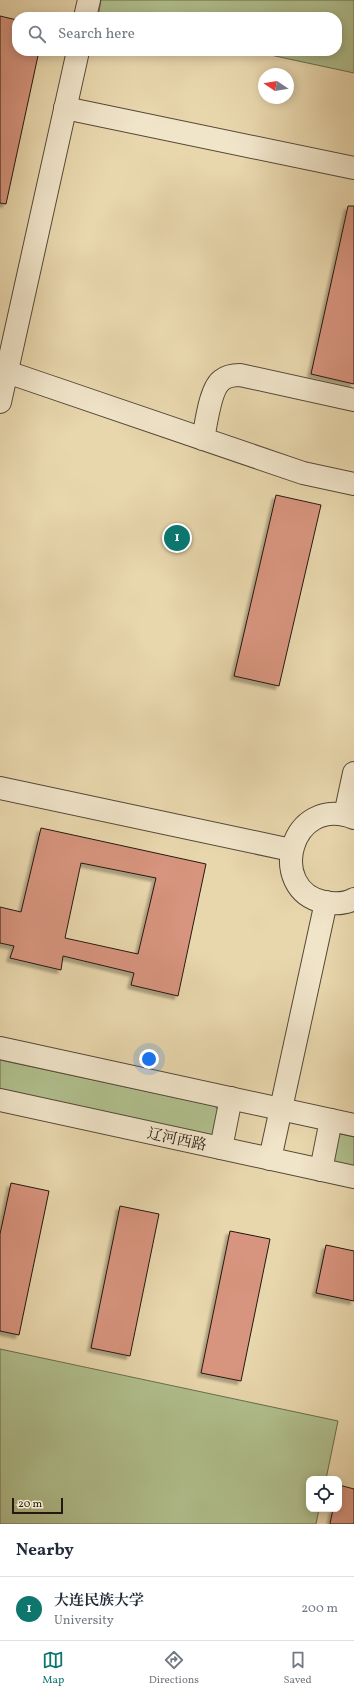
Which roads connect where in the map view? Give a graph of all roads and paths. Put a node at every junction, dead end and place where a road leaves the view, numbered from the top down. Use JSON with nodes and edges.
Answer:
{"nodes":[{"id":1,"x":89,"y":0,"type":"edge"},
{"id":2,"x":86,"y":12,"type":"edge"},
{"id":3,"x":77,"y":56,"type":"edge"},
{"id":4,"x":65,"y":108,"type":"junction"},
{"id":5,"x":354,"y":168,"type":"edge"},
{"id":6,"x":7,"y":372,"type":"junction"},
{"id":7,"x":354,"y":400,"type":"edge"},
{"id":8,"x":0,"y":402,"type":"edge"},
{"id":9,"x":203,"y":439,"type":"junction"},
{"id":10,"x":354,"y":484,"type":"edge"},
{"id":11,"x":354,"y":773,"type":"edge"},
{"id":12,"x":0,"y":788,"type":"edge"},
{"id":13,"x":350,"y":816,"type":"edge"},
{"id":14,"x":291,"y":850,"type":"junction"},
{"id":15,"x":354,"y":899,"type":"edge"},
{"id":16,"x":326,"y":902,"type":"junction"},
{"id":17,"x":0,"y":1048,"type":"edge"},
{"id":18,"x":231,"y":1098,"type":"junction"},
{"id":19,"x":0,"y":1100,"type":"edge"},
{"id":20,"x":281,"y":1109,"type":"junction"},
{"id":21,"x":331,"y":1120,"type":"junction"},
{"id":22,"x":354,"y":1125,"type":"edge"},
{"id":23,"x":221,"y":1148,"type":"junction"},
{"id":24,"x":270,"y":1159,"type":"junction"},
{"id":25,"x":321,"y":1170,"type":"junction"},
{"id":26,"x":354,"y":1177,"type":"edge"}],
"edges":[{"from":1,"to":2,"type":"street"},
{"from":3,"to":4,"type":"street"},
{"from":4,"to":5,"type":"street"},
{"from":4,"to":6,"type":"street"},
{"from":6,"to":8,"type":"street"},
{"from":6,"to":9,"type":"street"},
{"from":7,"to":9,"type":"street"},
{"from":9,"to":10,"type":"street"},
{"from":11,"to":13,"type":"street"},
{"from":12,"to":14,"type":"street"},
{"from":13,"to":14,"type":"street"},
{"from":14,"to":16,"type":"street"},
{"from":15,"to":16,"type":"street"},
{"from":16,"to":20,"type":"street"},
{"from":17,"to":18,"type":"street"},
{"from":18,"to":20,"type":"street"},
{"from":18,"to":23,"type":"street"},
{"from":19,"to":23,"type":"street","name":"辽河西路"},
{"from":20,"to":21,"type":"street"},
{"from":20,"to":24,"type":"street"},
{"from":21,"to":22,"type":"street"},
{"from":21,"to":25,"type":"street"},
{"from":23,"to":24,"type":"street","name":"辽河西路"},
{"from":24,"to":25,"type":"street","name":"辽河西路"},
{"from":25,"to":26,"type":"street","name":"辽河西路"}]}
